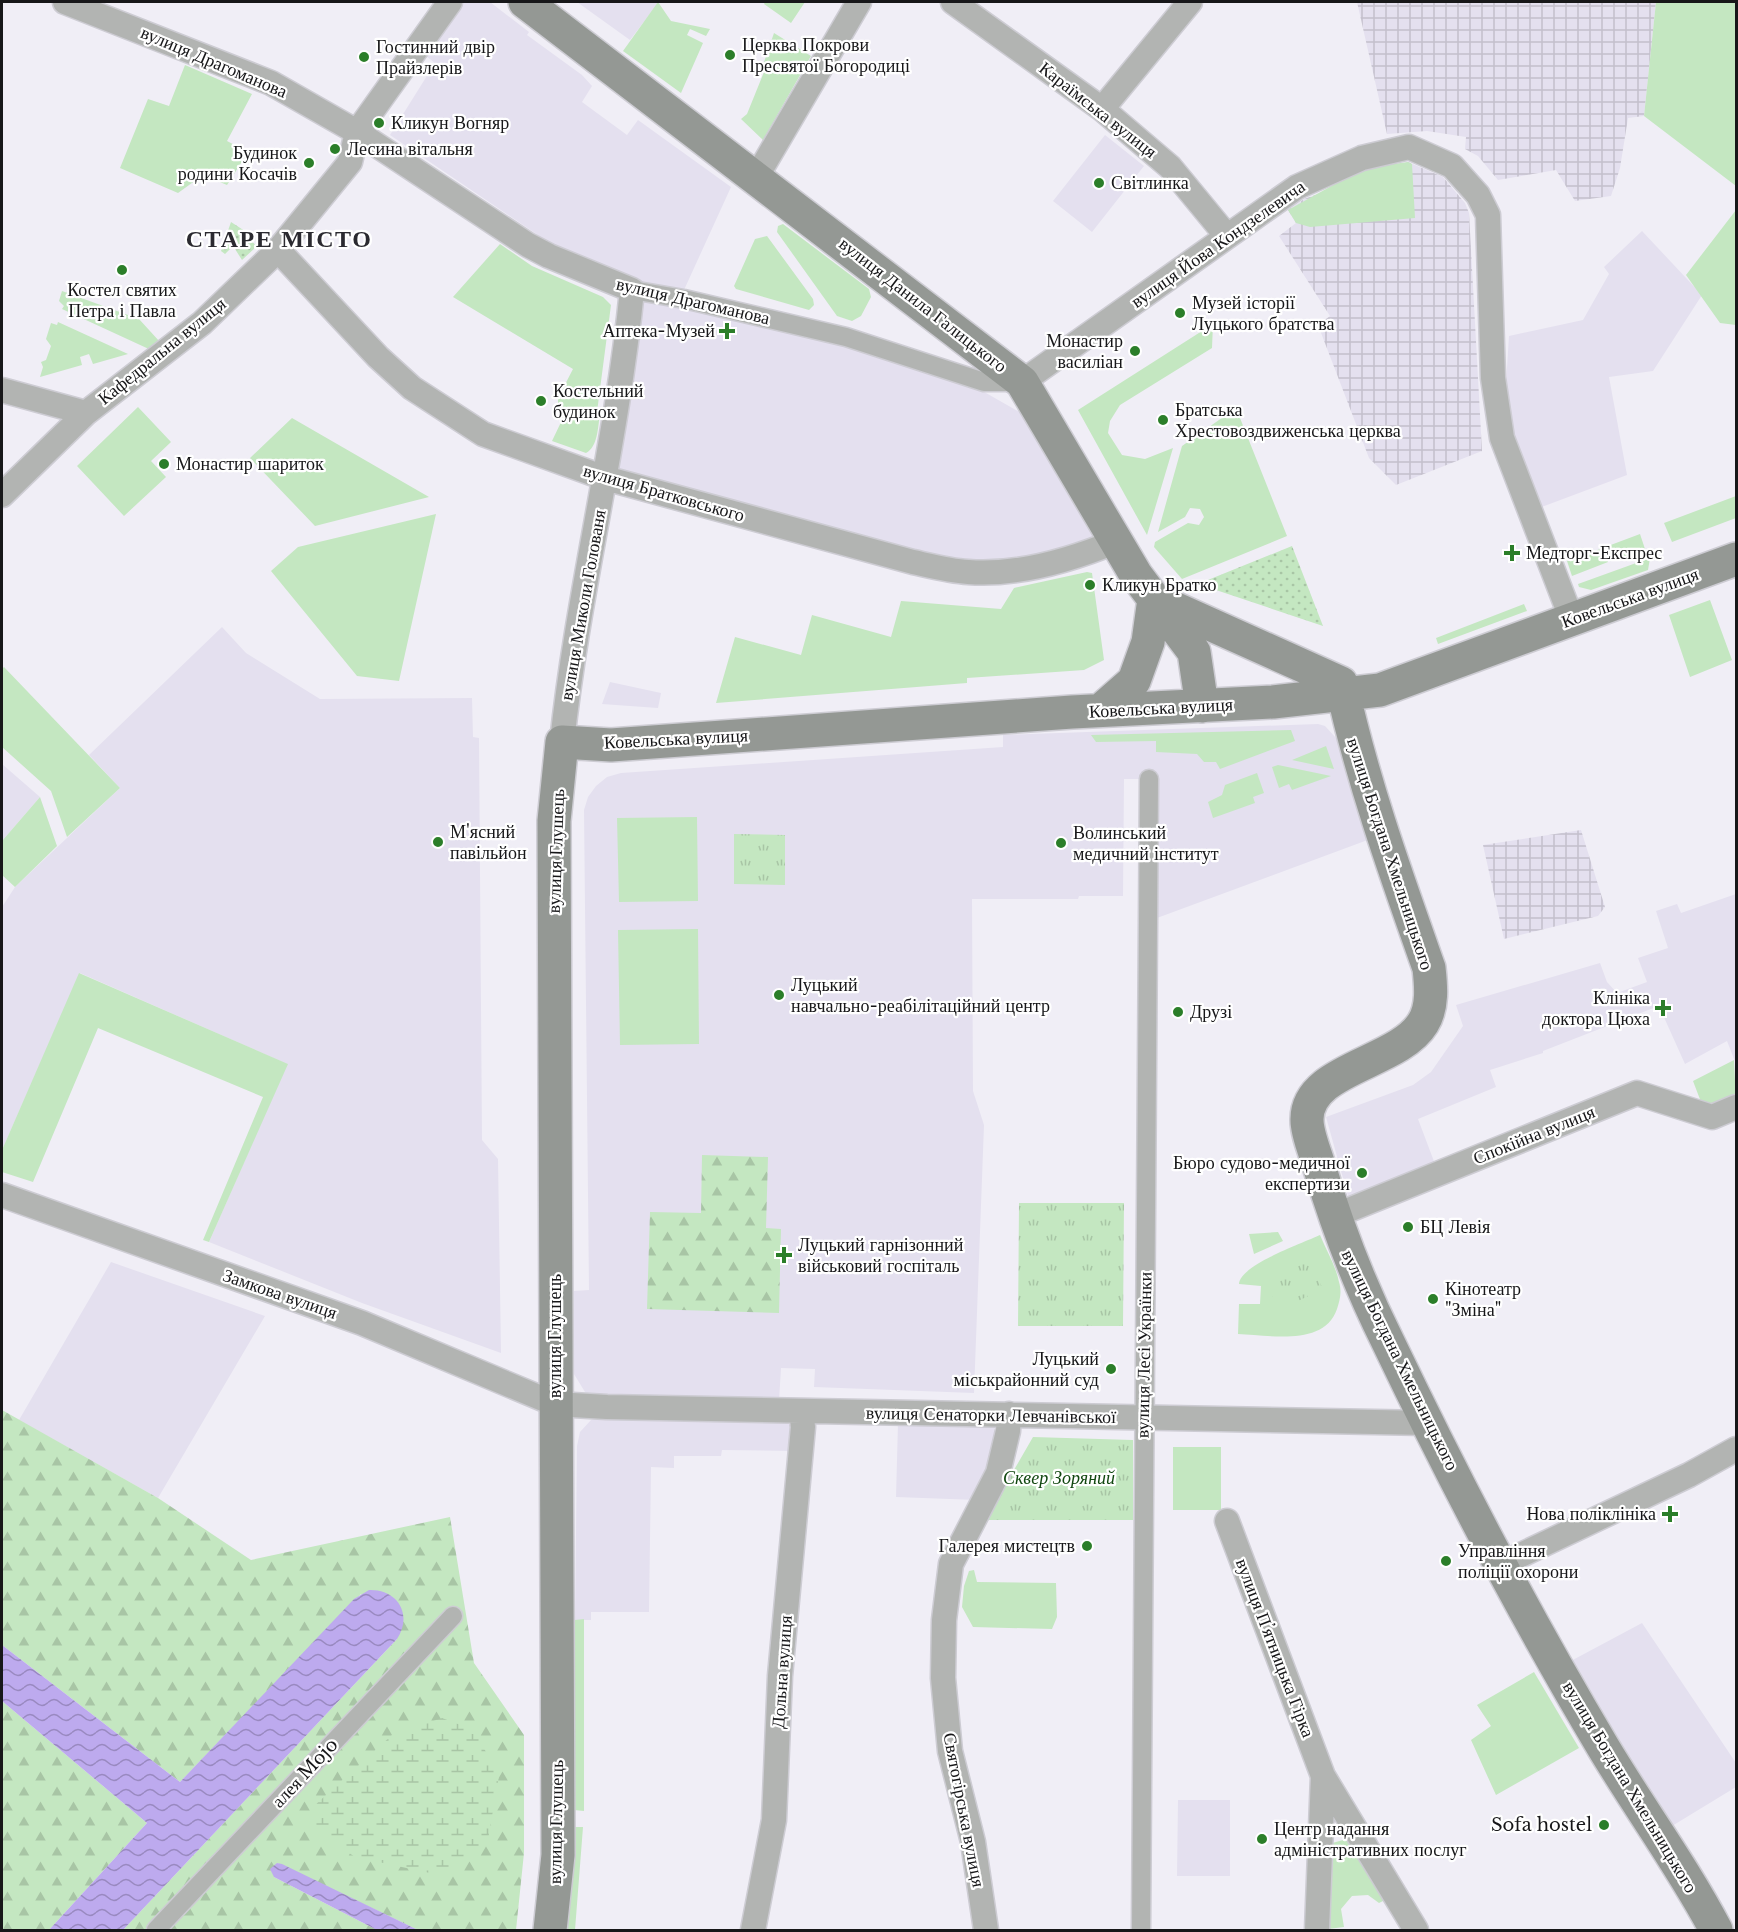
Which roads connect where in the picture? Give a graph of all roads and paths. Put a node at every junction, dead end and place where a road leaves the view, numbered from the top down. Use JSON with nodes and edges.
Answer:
{"nodes":[{"id":1,"x":65,"y":2,"type":"edge"},
{"id":2,"x":450,"y":2,"type":"edge"},
{"id":3,"x":525,"y":2,"type":"edge"},
{"id":4,"x":859,"y":2,"type":"edge"},
{"id":5,"x":953,"y":2,"type":"edge"},
{"id":6,"x":1190,"y":2,"type":"edge"},
{"id":7,"x":1102,"y":109,"type":"junction"},
{"id":8,"x":357,"y":132,"type":"junction"},
{"id":9,"x":757,"y":176,"type":"junction"},
{"id":10,"x":1226,"y":235,"type":"junction"},
{"id":11,"x":278,"y":250,"type":"junction"},
{"id":12,"x":632,"y":290,"type":"junction"},
{"id":13,"x":1022,"y":382,"type":"junction"},
{"id":14,"x":2,"y":390,"type":"edge"},
{"id":15,"x":86,"y":413,"type":"junction"},
{"id":16,"x":605,"y":478,"type":"junction"},
{"id":17,"x":2,"y":495,"type":"edge"},
{"id":18,"x":1117,"y":542,"type":"junction"},
{"id":19,"x":1737,"y":559,"type":"edge"},
{"id":20,"x":1154,"y":599,"type":"junction"},
{"id":21,"x":1572,"y":620,"type":"junction"},
{"id":22,"x":1344,"y":694,"type":"junction"},
{"id":23,"x":1202,"y":706,"type":"junction"},
{"id":24,"x":1101,"y":711,"type":"junction"},
{"id":25,"x":562,"y":742,"type":"junction"},
{"id":26,"x":1149,"y":779,"type":"dead end"},
{"id":27,"x":1737,"y":1107,"type":"edge"},
{"id":28,"x":2,"y":1196,"type":"edge"},
{"id":29,"x":1334,"y":1216,"type":"junction"},
{"id":30,"x":555,"y":1404,"type":"junction"},
{"id":31,"x":801,"y":1411,"type":"junction"},
{"id":32,"x":1010,"y":1414,"type":"junction"},
{"id":33,"x":1143,"y":1418,"type":"junction"},
{"id":34,"x":1427,"y":1423,"type":"junction"},
{"id":35,"x":1737,"y":1449,"type":"edge"},
{"id":36,"x":1227,"y":1521,"type":"dead end"},
{"id":37,"x":1502,"y":1564,"type":"junction"},
{"id":38,"x":453,"y":1616,"type":"dead end"},
{"id":39,"x":1323,"y":1776,"type":"junction"},
{"id":40,"x":156,"y":1930,"type":"edge"},
{"id":41,"x":550,"y":1930,"type":"edge"},
{"id":42,"x":753,"y":1930,"type":"edge"},
{"id":43,"x":986,"y":1930,"type":"edge"},
{"id":44,"x":1141,"y":1930,"type":"edge"},
{"id":45,"x":1317,"y":1930,"type":"edge"},
{"id":46,"x":1416,"y":1930,"type":"edge"},
{"id":47,"x":1716,"y":1930,"type":"edge"}],
"edges":[{"from":1,"to":8,"type":"street","name":"вулиця Драгоманова"},
{"from":2,"to":8,"type":"street","name":"Кафедральна вулиця"},
{"from":3,"to":9,"type":"main road","name":"вулиця Данила Галицького"},
{"from":4,"to":9,"type":"street"},
{"from":5,"to":7,"type":"street","name":"Караїмська вулиця"},
{"from":6,"to":7,"type":"street"},
{"from":7,"to":10,"type":"street","name":"Караїмська вулиця"},
{"from":8,"to":11,"type":"street","name":"Кафедральна вулиця"},
{"from":8,"to":12,"type":"street","name":"вулиця Драгоманова"},
{"from":9,"to":13,"type":"main road","name":"вулиця Данила Галицького"},
{"from":10,"to":13,"type":"street","name":"вулиця Йова Кондзелевича"},
{"from":10,"to":21,"type":"street","name":"вулиця Йова Кондзелевича"},
{"from":11,"to":15,"type":"street","name":"Кафедральна вулиця"},
{"from":11,"to":16,"type":"street","name":"вулиця Братковського"},
{"from":12,"to":13,"type":"street","name":"вулиця Драгоманова"},
{"from":12,"to":16,"type":"street","name":"вулиця Миколи Голованя"},
{"from":13,"to":18,"type":"main road","name":"вулиця Данила Галицького"},
{"from":14,"to":15,"type":"street","name":"Кафедральна вулиця"},
{"from":15,"to":17,"type":"street","name":"Кафедральна вулиця"},
{"from":16,"to":18,"type":"street","name":"вулиця Братковського"},
{"from":16,"to":25,"type":"street","name":"вулиця Миколи Голованя"},
{"from":18,"to":20,"type":"main road","name":"вулиця Данила Галицького"},
{"from":19,"to":21,"type":"main road","name":"Ковельська вулиця"},
{"from":20,"to":22,"type":"main road"},
{"from":20,"to":23,"type":"main road","name":"вулиця Данила Галицького"},
{"from":20,"to":24,"type":"main road"},
{"from":21,"to":22,"type":"main road","name":"Ковельська вулиця"},
{"from":22,"to":23,"type":"main road","name":"Ковельська вулиця"},
{"from":22,"to":29,"type":"main road","name":"вулиця Богдана Хмельницького"},
{"from":23,"to":24,"type":"main road","name":"Ковельська вулиця"},
{"from":24,"to":25,"type":"main road","name":"Ковельська вулиця"},
{"from":25,"to":30,"type":"main road","name":"вулиця Глушець"},
{"from":26,"to":33,"type":"street","name":"вулиця Лесі Українки"},
{"from":27,"to":29,"type":"street","name":"Спокійна вулиця"},
{"from":28,"to":30,"type":"street","name":"Замкова вулиця"},
{"from":29,"to":34,"type":"main road","name":"вулиця Богдана Хмельницького"},
{"from":30,"to":31,"type":"street","name":"вулиця Сенаторки Левчанівської"},
{"from":30,"to":41,"type":"main road","name":"вулиця Глушець"},
{"from":31,"to":32,"type":"street","name":"вулиця Сенаторки Левчанівської"},
{"from":31,"to":42,"type":"street","name":"Дольна вулиця"},
{"from":32,"to":33,"type":"street","name":"вулиця Сенаторки Левчанівської"},
{"from":32,"to":43,"type":"street","name":"Святогірська вулиця"},
{"from":33,"to":34,"type":"street","name":"вулиця Сенаторки Левчанівської"},
{"from":33,"to":44,"type":"street","name":"вулиця Лесі Українки"},
{"from":34,"to":37,"type":"main road","name":"вулиця Богдана Хмельницького"},
{"from":35,"to":37,"type":"street"},
{"from":36,"to":39,"type":"street","name":"вулиця Пʼятницька Гірка"},
{"from":37,"to":47,"type":"main road","name":"вулиця Богдана Хмельницького"},
{"from":38,"to":40,"type":"street","name":"алея Mojo"},
{"from":39,"to":45,"type":"street","name":"вулиця Пʼятницька Гірка"},
{"from":39,"to":46,"type":"street","name":"вулиця Пʼятницька Гірка"}]}
